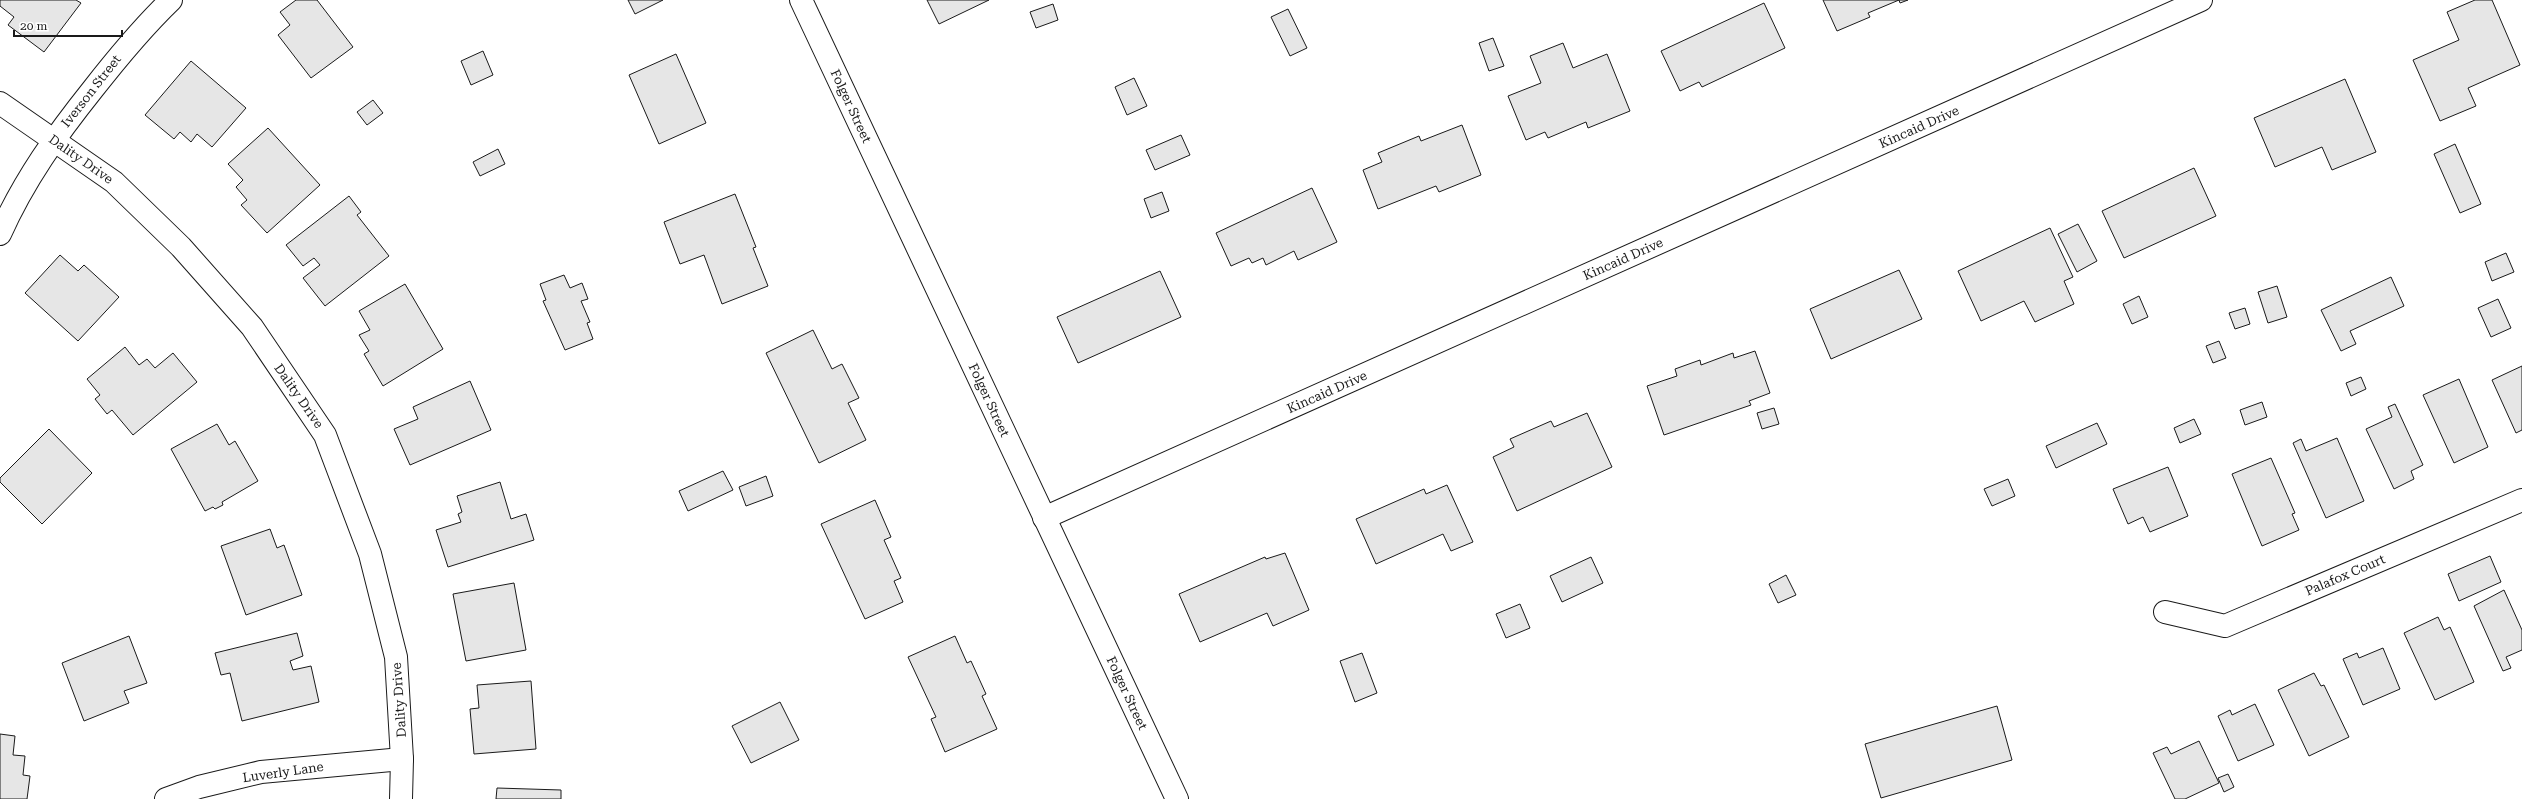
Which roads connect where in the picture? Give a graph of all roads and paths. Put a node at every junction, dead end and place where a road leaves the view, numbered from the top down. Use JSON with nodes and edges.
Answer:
{"nodes":[{"id":1,"x":171,"y":0,"type":"edge"},
{"id":2,"x":801,"y":0,"type":"edge"},
{"id":3,"x":2201,"y":0,"type":"edge"},
{"id":4,"x":0,"y":103,"type":"edge"},
{"id":5,"x":53,"y":140,"type":"junction"},
{"id":6,"x":0,"y":234,"type":"edge"},
{"id":7,"x":2522,"y":500,"type":"edge"},
{"id":8,"x":1044,"y":518,"type":"junction"},
{"id":9,"x":2165,"y":612,"type":"dead end"},
{"id":10,"x":402,"y":759,"type":"junction"},
{"id":11,"x":166,"y":799,"type":"edge"},
{"id":12,"x":401,"y":799,"type":"edge"},
{"id":13,"x":1177,"y":799,"type":"edge"}],
"edges":[{"from":1,"to":5,"type":"street","name":"Iverson Street"},
{"from":2,"to":8,"type":"street","name":"Folger Street"},
{"from":3,"to":8,"type":"street","name":"Kincaid Drive"},
{"from":4,"to":5,"type":"street","name":"Dality Drive"},
{"from":5,"to":6,"type":"street","name":"Iverson Street"},
{"from":5,"to":10,"type":"street","name":"Dality Drive"},
{"from":7,"to":9,"type":"street","name":"Palafox Court"},
{"from":8,"to":13,"type":"street","name":"Folger Street"},
{"from":10,"to":11,"type":"street","name":"Luverly Lane"},
{"from":10,"to":12,"type":"street","name":"Dality Drive"}]}
